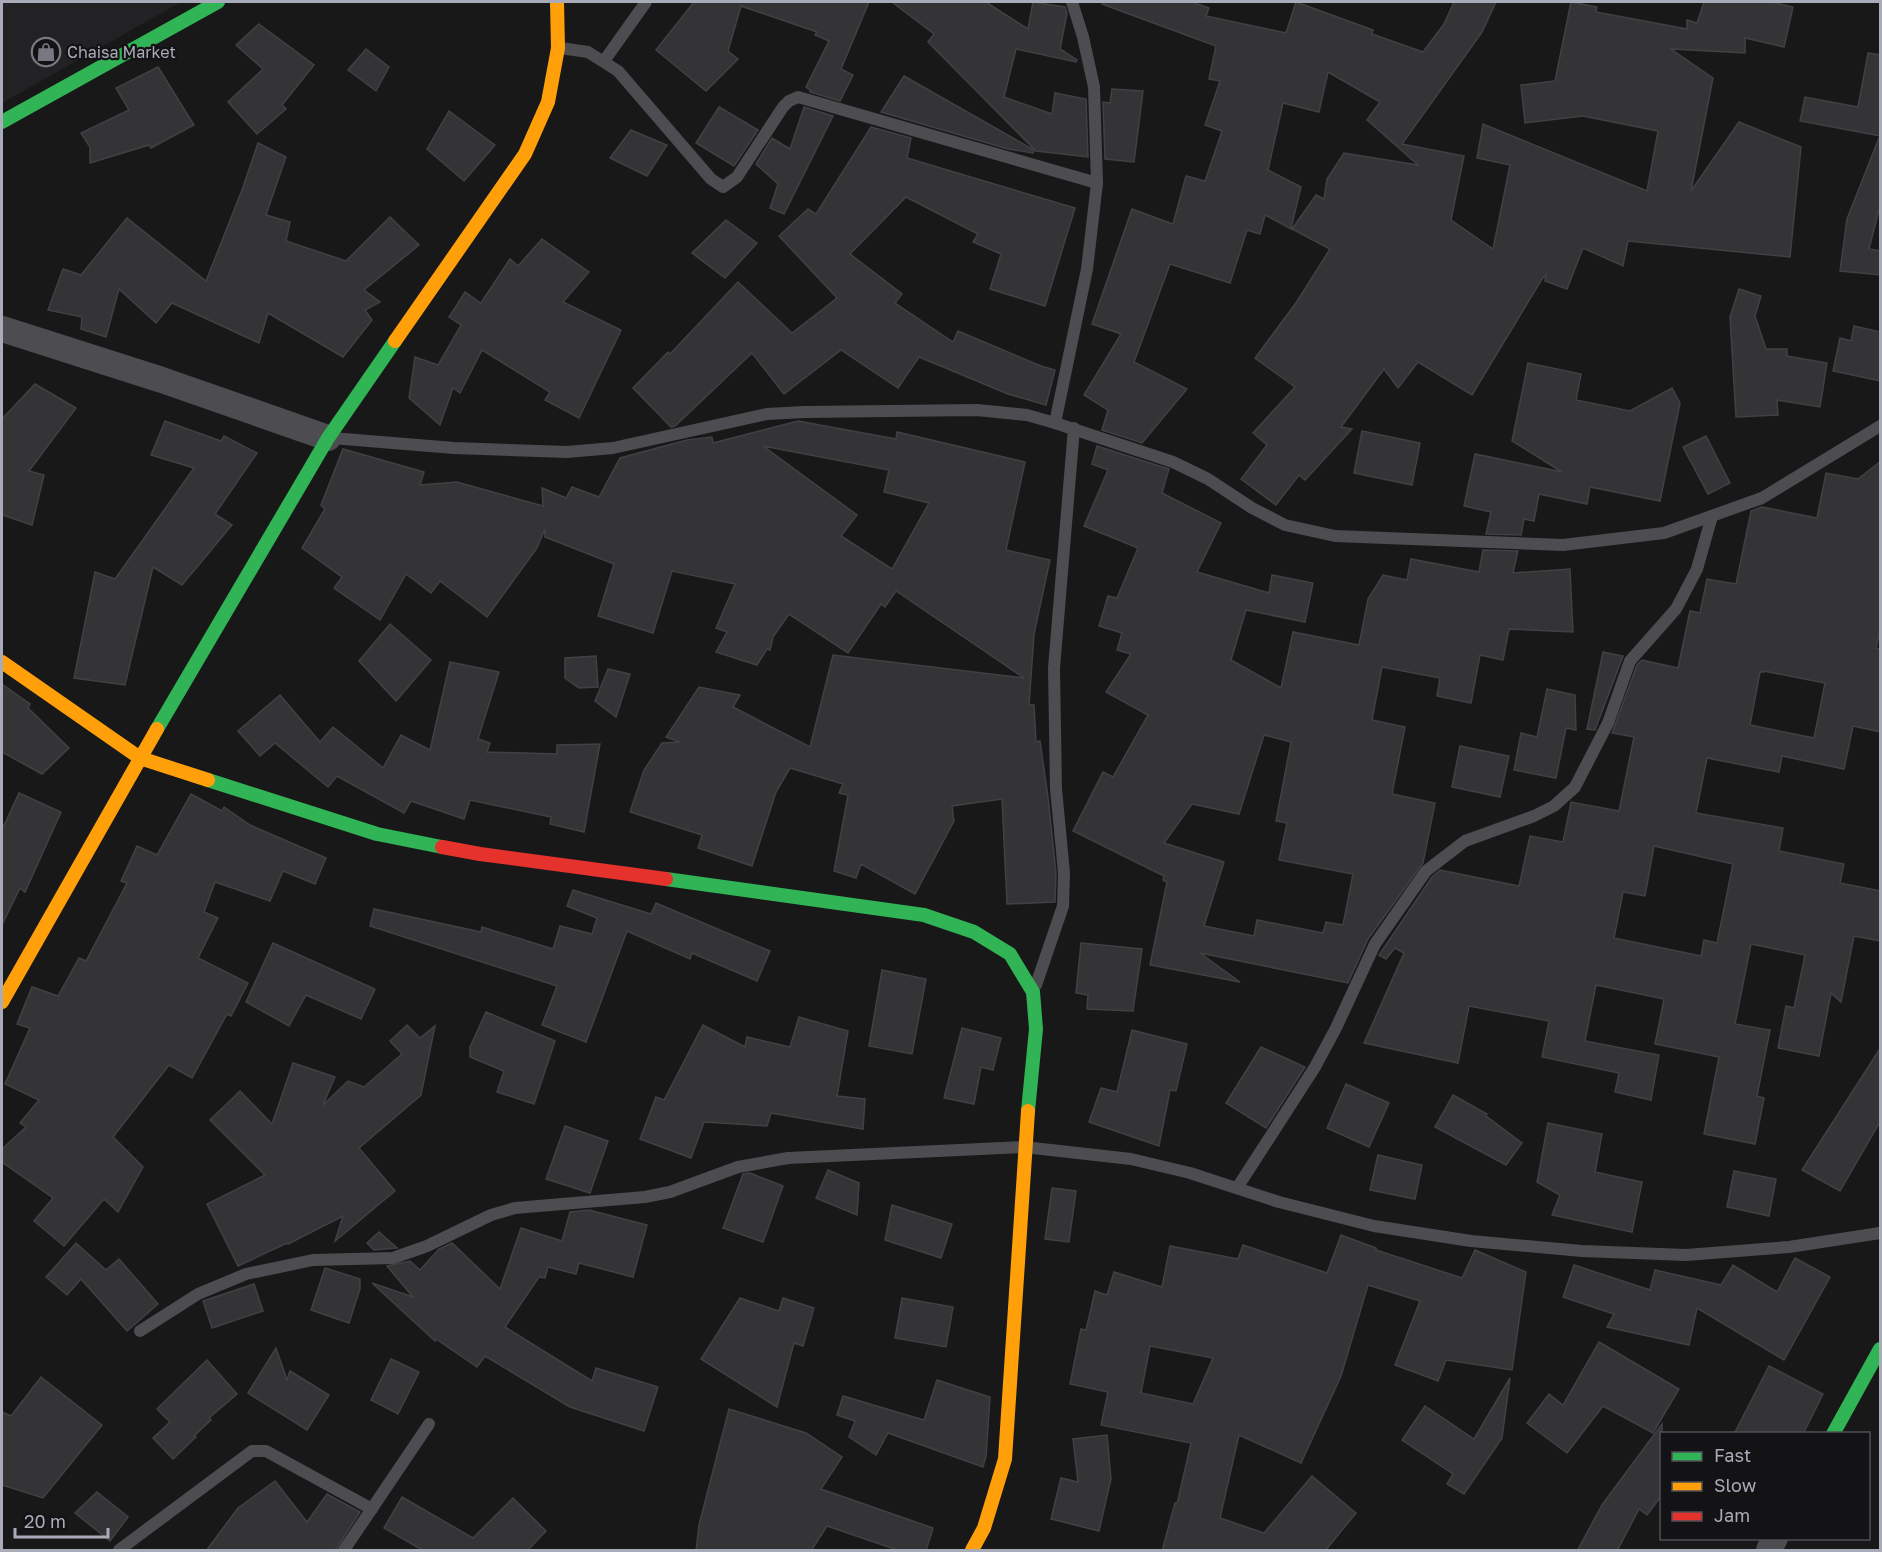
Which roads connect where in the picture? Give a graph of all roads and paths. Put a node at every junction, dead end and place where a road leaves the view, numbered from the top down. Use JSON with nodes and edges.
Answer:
{"nodes":[{"id":1,"x":218,"y":2,"type":"edge"},
{"id":2,"x":557,"y":2,"type":"edge"},
{"id":3,"x":646,"y":2,"type":"edge"},
{"id":4,"x":1072,"y":2,"type":"edge"},
{"id":5,"x":558,"y":48,"type":"junction"},
{"id":6,"x":604,"y":61,"type":"junction"},
{"id":7,"x":2,"y":122,"type":"edge"},
{"id":8,"x":1097,"y":183,"type":"junction"},
{"id":9,"x":2,"y":329,"type":"edge"},
{"id":10,"x":1055,"y":423,"type":"junction"},
{"id":11,"x":1881,"y":426,"type":"edge"},
{"id":12,"x":1074,"y":428,"type":"junction"},
{"id":13,"x":328,"y":438,"type":"junction"},
{"id":14,"x":1712,"y":516,"type":"junction"},
{"id":15,"x":2,"y":662,"type":"edge"},
{"id":16,"x":140,"y":758,"type":"junction"},
{"id":17,"x":1033,"y":992,"type":"junction"},
{"id":18,"x":2,"y":1002,"type":"edge"},
{"id":19,"x":1024,"y":1147,"type":"junction"},
{"id":20,"x":1237,"y":1188,"type":"junction"},
{"id":21,"x":1881,"y":1233,"type":"edge"},
{"id":22,"x":140,"y":1331,"type":"dead end"},
{"id":23,"x":1881,"y":1349,"type":"edge"},
{"id":24,"x":429,"y":1424,"type":"dead end"},
{"id":25,"x":1834,"y":1432,"type":"edge"},
{"id":26,"x":372,"y":1509,"type":"junction"},
{"id":27,"x":119,"y":1551,"type":"edge"},
{"id":28,"x":345,"y":1551,"type":"edge"},
{"id":29,"x":972,"y":1551,"type":"edge"}],
"edges":[{"from":1,"to":7,"type":"street"},
{"from":2,"to":5,"type":"street"},
{"from":3,"to":6,"type":"lane"},
{"from":4,"to":8,"type":"lane"},
{"from":5,"to":6,"type":"lane"},
{"from":5,"to":13,"type":"street"},
{"from":6,"to":8,"type":"lane"},
{"from":8,"to":10,"type":"lane"},
{"from":9,"to":13,"type":"street"},
{"from":10,"to":12,"type":"lane"},
{"from":10,"to":13,"type":"lane"},
{"from":11,"to":14,"type":"lane"},
{"from":12,"to":14,"type":"lane"},
{"from":12,"to":17,"type":"lane"},
{"from":13,"to":16,"type":"street"},
{"from":14,"to":20,"type":"lane"},
{"from":15,"to":16,"type":"street"},
{"from":16,"to":17,"type":"street"},
{"from":16,"to":18,"type":"street"},
{"from":17,"to":19,"type":"street"},
{"from":19,"to":20,"type":"lane"},
{"from":19,"to":22,"type":"lane"},
{"from":19,"to":29,"type":"street"},
{"from":20,"to":21,"type":"lane"},
{"from":23,"to":25,"type":"street"},
{"from":24,"to":26,"type":"lane"},
{"from":26,"to":27,"type":"lane"},
{"from":26,"to":28,"type":"lane"}]}
